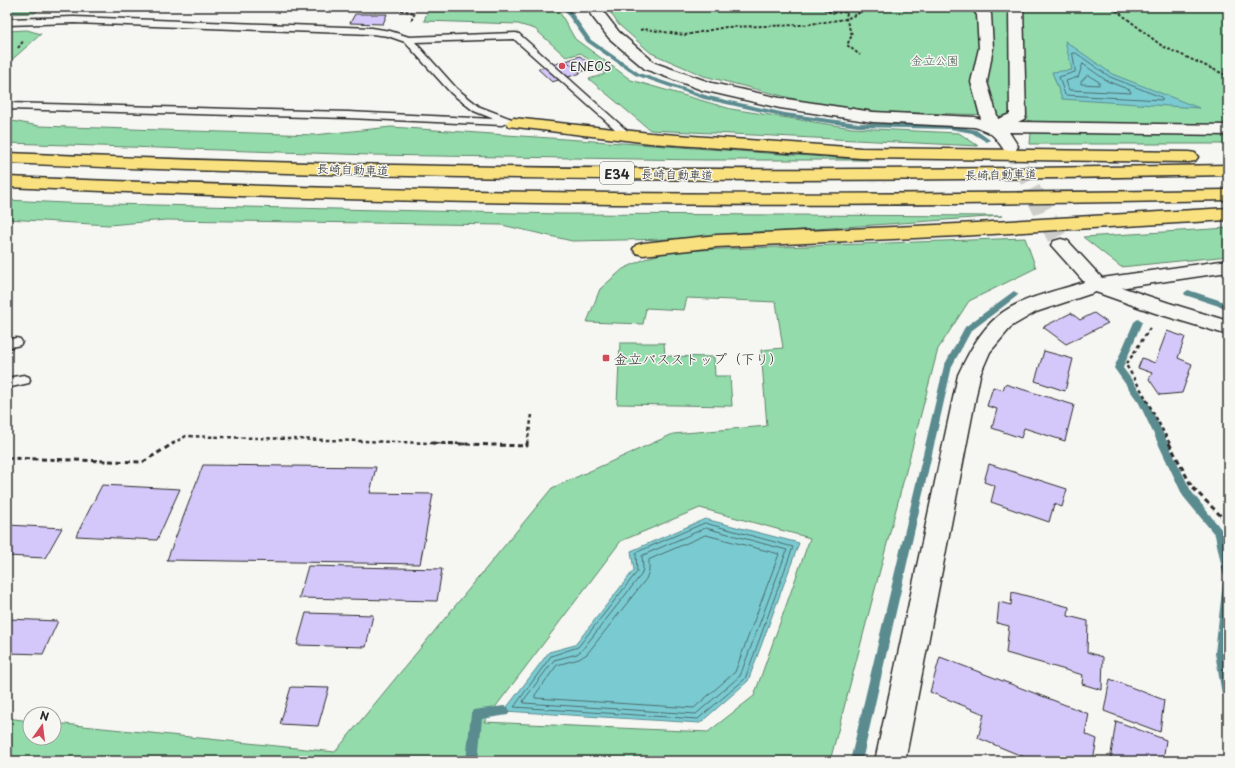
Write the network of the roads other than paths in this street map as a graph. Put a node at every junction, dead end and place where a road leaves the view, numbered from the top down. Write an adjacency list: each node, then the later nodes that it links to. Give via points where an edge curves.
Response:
1 (594, 7): 8 (street, via 614,35 650,66 708,87 780,103 873,117 974,122)
2 (978, 7): 8 (street, via 984,14 986,48 979,82)
3 (1016, 7): 8 (street, via 1018,116)
4 (7, 22): 5 (lane, via 74,20 372,31)
5 (408, 40): 7 (lane, via 454,91 477,109); 10 (lane, via 516,36)
6 (7, 106): 7 (lane, via 348,115)
7 (514, 123): 10 (highway)
8 (993, 127): 9 (street); 11 (street, via 1005,137)
9 (1228, 130)
10 (628, 136): 12 (highway, via 862,153)
11 (1010, 146)
12 (1228, 157)
13 (7, 158): 14 (highway, 長崎自動車道 / E34, via 408,171 705,174)
14 (1228, 170)
15 (7, 182): 16 (highway, 長崎自動車道 / E34, via 400,195 722,199 942,199)
16 (1228, 194)
17 (1228, 214): 19 (highway, via 717,241)
18 (1061, 245): 21 (street)
19 (643, 249)
20 (1228, 266): 21 (street)
21 (1097, 285): 22 (street); 25 (street, via 1029,307 1005,321 981,349 969,375)
22 (1228, 328)
23 (24, 380): 24 (lane)
24 (7, 383)
25 (890, 761)

